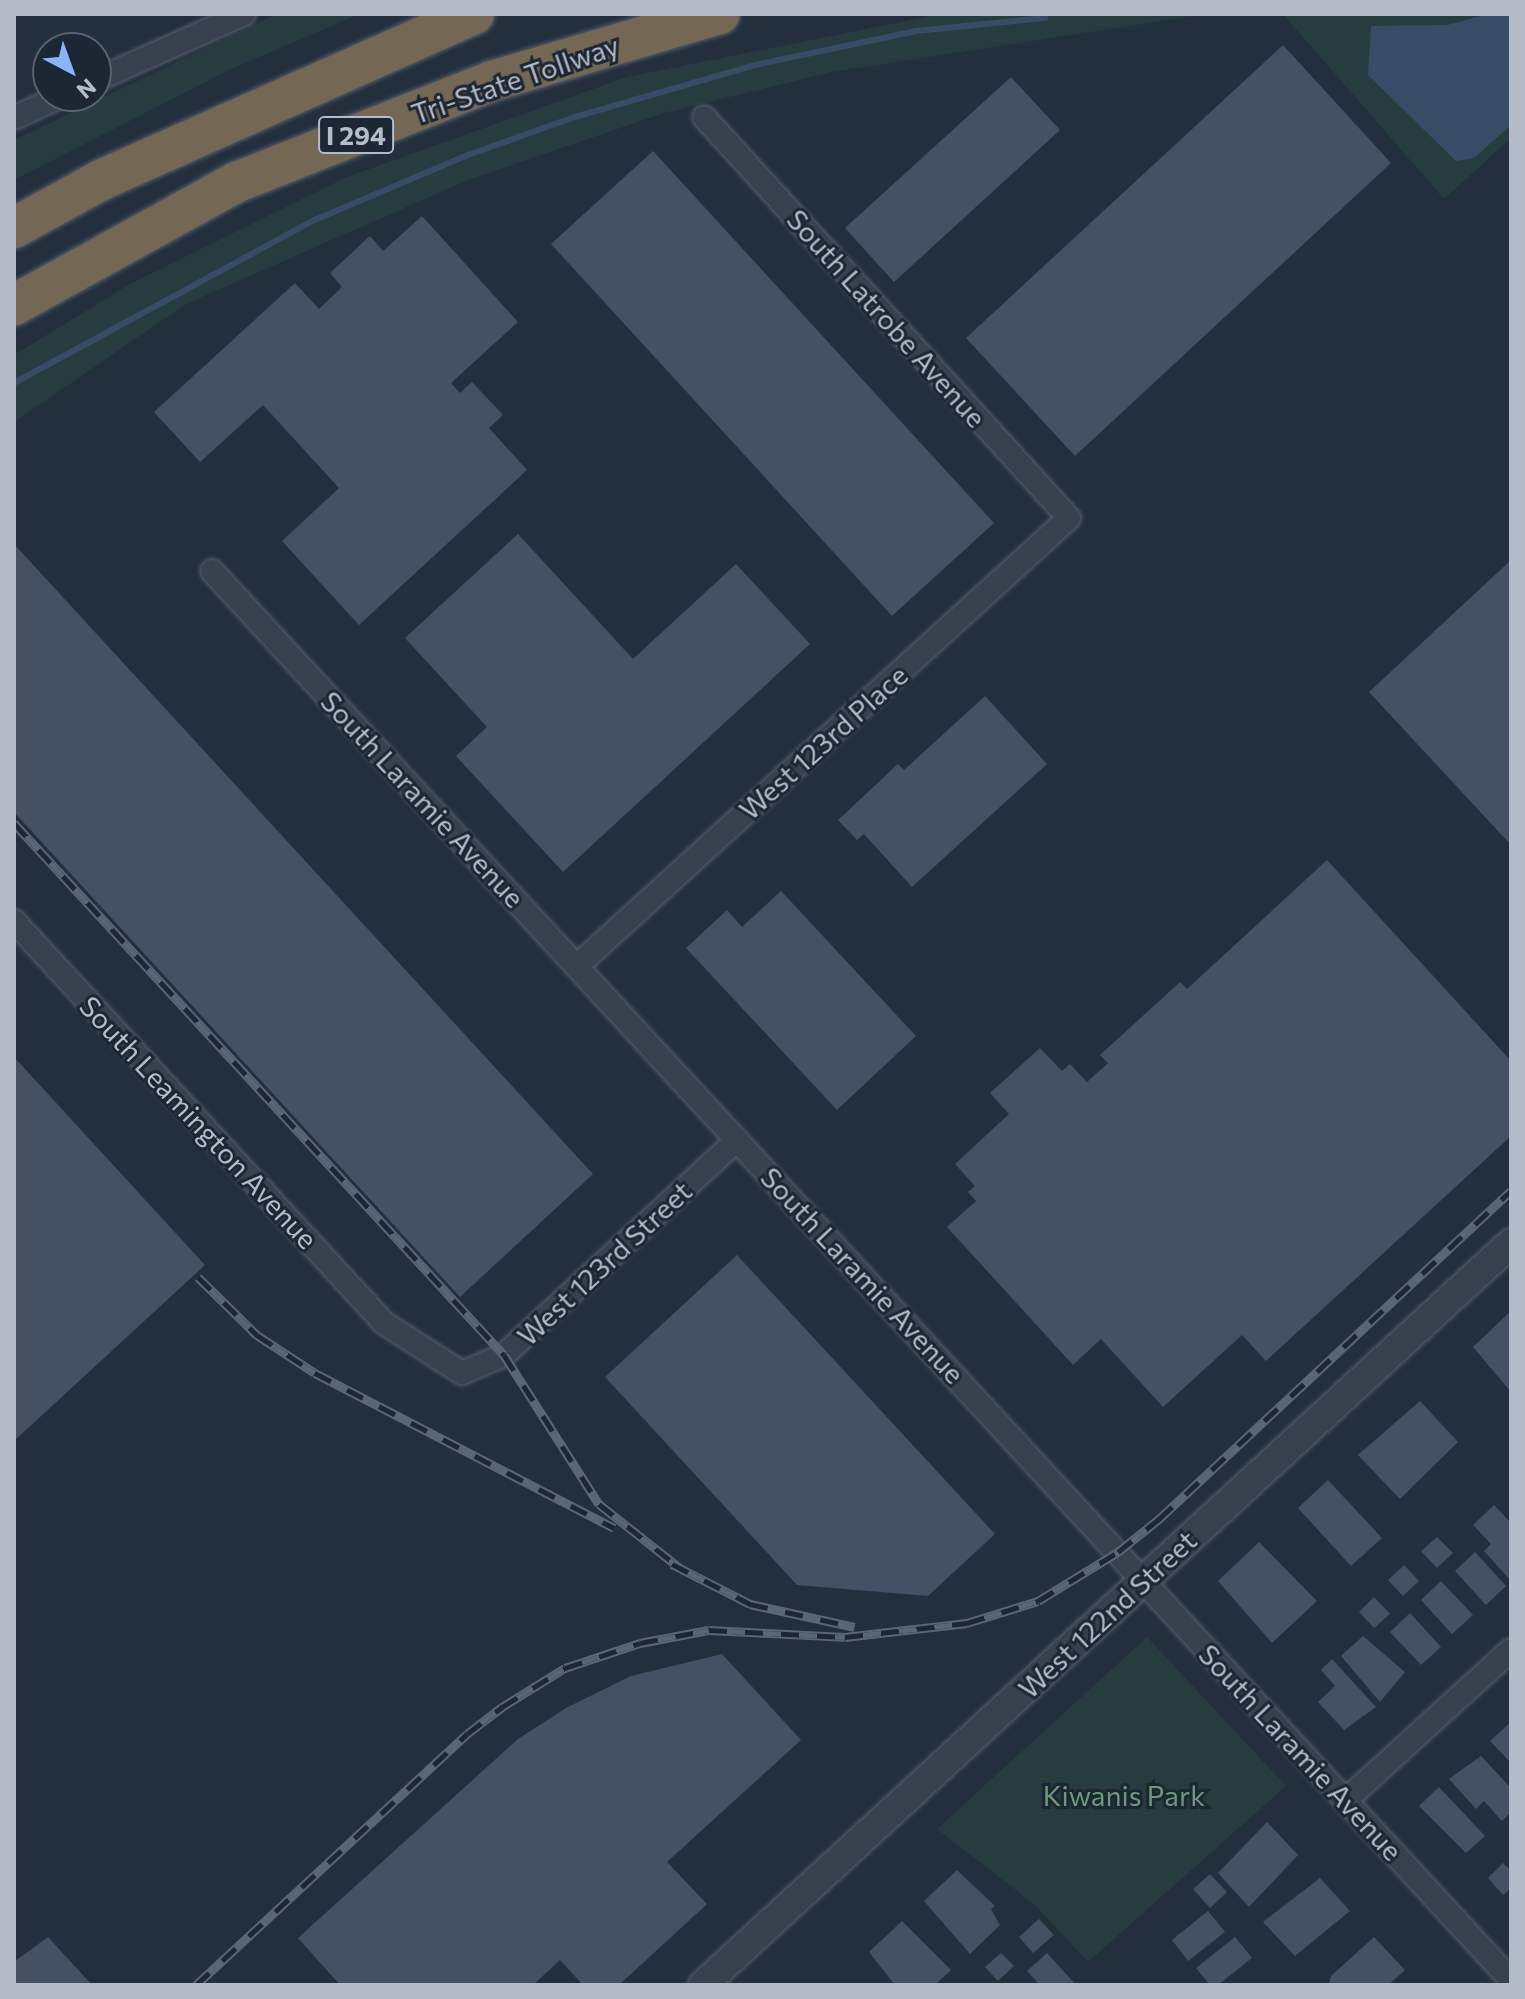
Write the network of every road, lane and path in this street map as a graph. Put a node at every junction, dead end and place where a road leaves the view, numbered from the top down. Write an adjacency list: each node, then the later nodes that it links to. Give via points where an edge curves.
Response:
1 (244, 14): 4 (street)
2 (474, 14): 6 (highway, I 294, via 101,180)
3 (719, 14): 7 (highway, Tri-State Tollway / I 294, via 492,81 237,182)
4 (112, 73)
5 (704, 117): 8 (street, South Latrobe Avenue)
6 (14, 228)
7 (14, 305)
8 (1069, 518): 11 (street, West 123rd Place)
9 (212, 571): 11 (street, South Laramie Avenue)
10 (14, 921): 14 (street, South Leamington Avenue, via 384,1323)
11 (577, 966): 12 (street, South Laramie Avenue)
12 (737, 1140): 14 (street, West 123rd Street, via 504,1355); 15 (street, South Laramie Avenue)
13 (1511, 1243): 15 (street, West 122nd Street)
14 (462, 1373)
15 (1144, 1581): 17 (street, South Laramie Avenue); 19 (street, West 122nd Street)
16 (1511, 1650): 17 (street)
17 (1346, 1800): 18 (street, South Laramie Avenue)
18 (1511, 1980)
19 (703, 1985)

